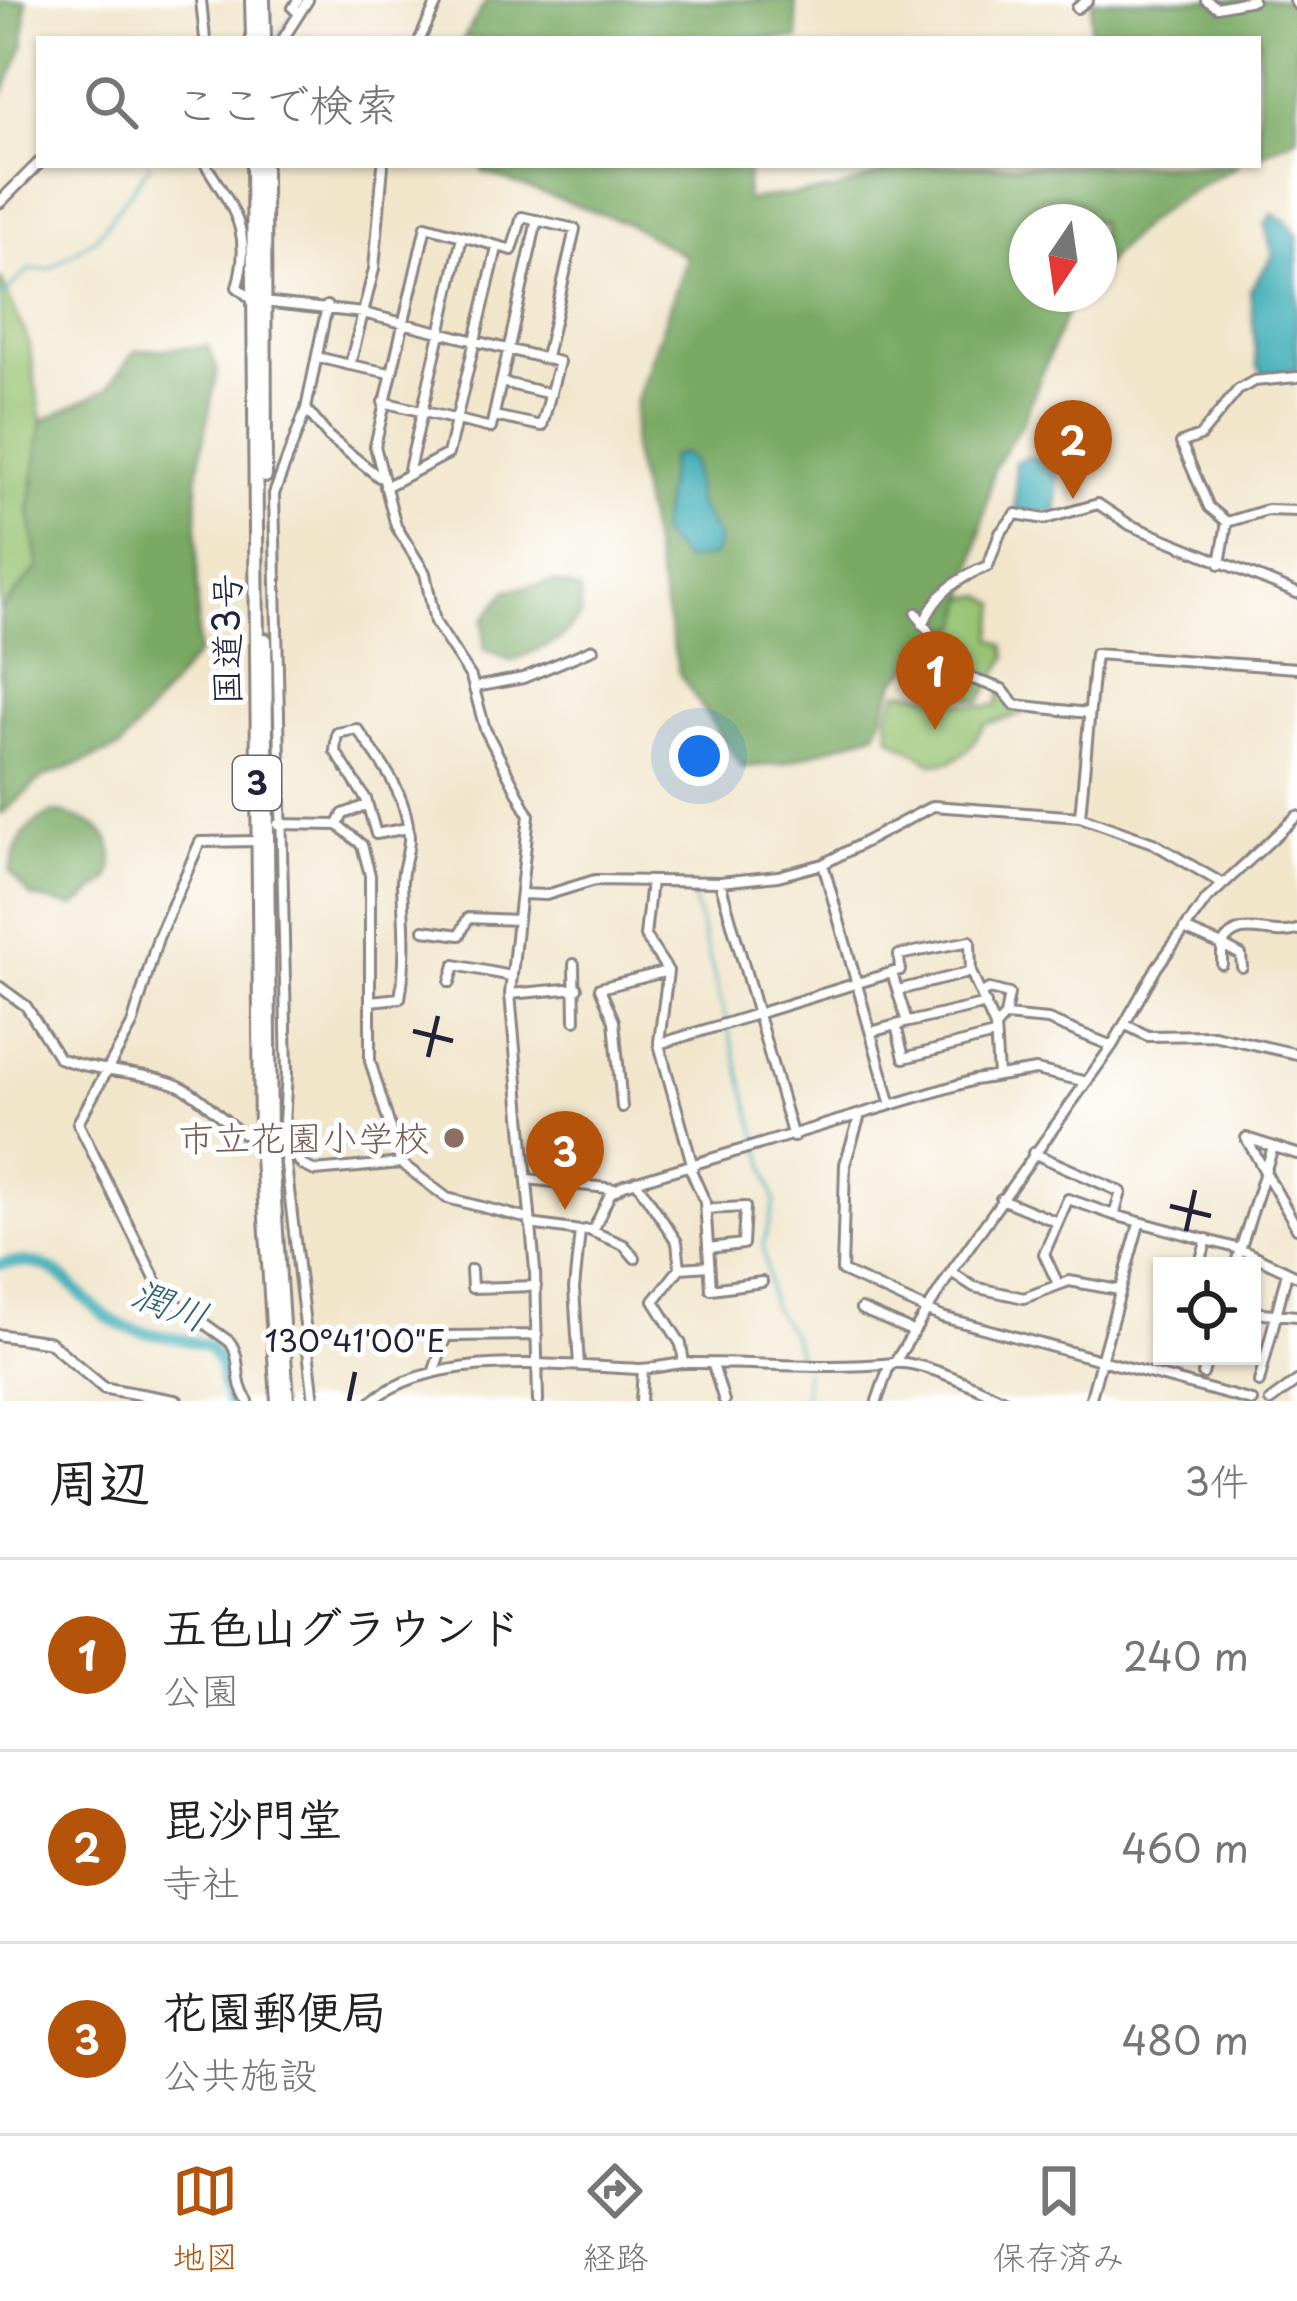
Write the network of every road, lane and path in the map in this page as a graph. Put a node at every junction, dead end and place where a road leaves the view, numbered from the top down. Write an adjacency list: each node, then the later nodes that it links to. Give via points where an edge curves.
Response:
1 (201, 0): 12 (street)
2 (252, 0): 13 (highway)
3 (263, 0): 14 (highway)
4 (298, 0): 11 (street, via 292,8)
5 (308, 0): 11 (street)
6 (437, 0): 16 (street)
7 (1088, 0): 10 (street)
8 (1206, 0): 9 (street, via 1217,7)
9 (1253, 0)
10 (1077, 8)
11 (299, 14): 15 (street)
12 (205, 36)
13 (253, 36)
14 (264, 36)
15 (286, 36)
16 (421, 36)
17 (36, 166): 22 (street)
18 (208, 168): 26 (street, via 241,219 237,287)
19 (253, 168): 26 (highway, 国道3号 / 3)
20 (264, 168): 26 (highway, 国道3号 / 3)
21 (383, 168): 28 (street)
22 (0, 202)
23 (537, 220): 25 (street, via 522,217 512,250); 32 (street); 34 (street, via 575,229)
24 (462, 237): 25 (street); 29 (street, via 425,226); 30 (street)
25 (497, 248): 31 (street)
26 (258, 301): 27 (street); 63 (highway, 国道3号 / 3)
27 (328, 306): 28 (street); 33 (street)
28 (363, 313): 29 (street); 35 (street)
29 (401, 322): 30 (street); 36 (street)
30 (440, 332): 31 (street); 42 (street)
31 (476, 340): 32 (street); 44 (street)
32 (511, 349): 34 (street); 38 (street)
33 (317, 357): 35 (street); 41 (street)
34 (546, 358): 39 (street, via 560,362)
35 (350, 365): 36 (street)
36 (390, 373): 40 (street)
37 (1297, 377): 48 (street, via 1254,381 1200,436 1181,443 1209,507)
38 (501, 382): 39 (street); 43 (street)
39 (551, 394): 43 (street, via 542,426)
40 (383, 402): 42 (street); 46 (street, via 375,446)
41 (306, 409): 46 (street); 60 (street, via 274,494)
42 (420, 412): 44 (street); 45 (street)
43 (494, 416): 44 (street, via 491,428)
44 (455, 419): 45 (street, via 448,454)
45 (407, 476): 46 (street)
46 (383, 483): 55 (street, via 396,526 425,573 435,622)
47 (1297, 511): 48 (street)
48 (1227, 522): 49 (street)
49 (1220, 564): 50 (street); 52 (street, via 1098,504 1045,518 1016,514 988,566 957,580)
50 (1297, 593)
51 (916, 613): 52 (street)
52 (923, 625): 56 (street, via 958,674 1002,689 1015,705)
53 (593, 650): 55 (street)
54 (1297, 668): 56 (street, via 1099,653)
55 (475, 687): 68 (street, via 485,729 530,815)
56 (1088, 713): 59 (street)
57 (367, 806): 61 (street); 62 (street, via 376,835); 62 (street, via 335,751 338,734 357,730 392,780)
58 (1297, 816): 67 (street)
59 (1080, 818): 64 (street, via 933,806); 67 (street, via 1153,843)
60 (278, 824): 61 (street); 63 (street)
61 (338, 824): 88 (street, via 362,845 370,875)
62 (408, 828): 88 (street, via 400,998)
63 (267, 840): 100 (street, via 200,842 132,1025); 107 (highway, 国道3号 / 3)
64 (823, 864): 66 (street); 82 (street)
65 (651, 881): 66 (street); 68 (street, via 595,880); 77 (street, via 645,936)
66 (720, 882): 89 (street)
67 (1223, 884): 70 (street)
68 (520, 894): 69 (street)
69 (518, 920): 71 (street, via 468,918 460,934); 80 (street)
70 (1184, 929): 73 (street); 94 (street)
71 (424, 930)
72 (1297, 930): 73 (street, via 1274,935 1241,927)
73 (1222, 945): 75 (street); 76 (street, via 1241,955)
74 (574, 964): 84 (street)
75 (1222, 964)
76 (1242, 967)
77 (668, 971): 97 (street); 104 (street, via 600,988 614,1022)
78 (971, 972): 79 (street, via 966,941 899,955 900,970); 85 (street); 87 (street)
79 (892, 973): 82 (street); 85 (street)
80 (511, 976): 81 (street, via 455,965); 86 (street)
81 (450, 982)
82 (857, 984): 89 (street); 96 (street)
83 (0, 988): 100 (street, via 26,1006 59,1058)
84 (577, 988): 86 (street); 91 (street)
85 (898, 990): 92 (street)
86 (510, 994): 114 (street)
87 (984, 999): 90 (street, via 988,989 1009,994); 92 (street); 95 (street)
88 (370, 1001): 111 (street, via 374,1081)
89 (757, 1013): 97 (street); 106 (street)
90 (1005, 1016): 95 (street); 98 (street, via 1048,1020)
91 (575, 1021)
92 (908, 1022): 93 (street)
93 (896, 1025): 95 (street, via 904,1058); 96 (street)
94 (1126, 1025): 98 (street); 99 (street, via 1148,1036 1214,1035)
95 (994, 1031): 101 (street)
96 (871, 1032): 103 (street)
97 (659, 1044): 112 (street)
98 (1112, 1046): 102 (street)
99 (1297, 1054)
100 (104, 1070): 107 (street, via 171,1082 237,1133); 162 (street, via 79,1123 162,1293 236,1349 236,1377)
101 (998, 1076): 102 (street, via 1036,1070); 103 (street)
102 (1083, 1081): 109 (street)
103 (891, 1105): 105 (street)
104 (622, 1107)
105 (860, 1115): 106 (street); 142 (street, via 845,1164 842,1271)
106 (793, 1137): 112 (street)
107 (271, 1140): 111 (street, via 315,1171); 163 (highway, 国道3号 / 3); 164 (street)
108 (1273, 1147): 110 (street); 113 (street); 113 (street, via 1246,1138)
109 (1033, 1153): 117 (street); 119 (street, via 1121,1192)
110 (1297, 1154)
111 (401, 1163): 121 (street, via 447,1198)
112 (692, 1167): 115 (street); 118 (street)
113 (1265, 1170): 120 (street); 128 (street)
114 (528, 1179): 116 (street); 121 (street)
115 (636, 1181): 116 (street); 133 (street, via 677,1242)
116 (616, 1190): 125 (street)
117 (1001, 1198): 122 (street); 135 (street)
118 (705, 1210): 127 (street); 127 (street, via 745,1207 743,1244)
119 (1114, 1215): 122 (street, via 1068,1199); 123 (street)
120 (1294, 1215): 124 (street)
121 (530, 1221): 125 (street); 139 (street)
122 (1057, 1222): 138 (street, via 1044,1254)
123 (1139, 1224): 126 (street); 140 (street)
124 (1297, 1228)
125 (585, 1231): 131 (street, via 624,1245); 153 (street, via 574,1289)
126 (1208, 1238): 128 (street); 129 (street)
127 (708, 1248): 132 (street)
128 (1240, 1250): 130 (street); 136 (street)
129 (1201, 1257)
130 (1238, 1257)
131 (635, 1258)
132 (709, 1265): 133 (street); 137 (street, via 711,1289)
133 (680, 1268): 151 (street, via 654,1301)
134 (472, 1270): 139 (street, via 472,1288)
135 (951, 1272): 138 (street, via 974,1287 1024,1298); 142 (street)
136 (1292, 1274): 144 (street)
137 (762, 1282)
138 (1058, 1284): 140 (street)
139 (536, 1286): 148 (street)
140 (1120, 1290): 149 (street)
141 (861, 1309): 146 (street)
142 (926, 1310): 146 (street); 149 (street)
143 (1261, 1313): 144 (street)
144 (1274, 1314): 145 (street); 160 (street)
145 (1297, 1316)
146 (912, 1331): 152 (street)
147 (0, 1335): 161 (street, via 49,1342 104,1388)
148 (536, 1335): 150 (street); 157 (street, via 446,1336)
149 (1100, 1359): 171 (street); 172 (street)
150 (538, 1362): 153 (street); 157 (street); 166 (street)
151 (684, 1363): 154 (street); 156 (street)
152 (892, 1363): 154 (street); 169 (street); 170 (street)
153 (579, 1365): 156 (street)
154 (713, 1365): 168 (street)
155 (1206, 1365): 158 (street)
156 (643, 1369): 167 (street)
157 (433, 1373): 165 (street)
158 (1203, 1374)
159 (1297, 1381): 173 (street)
160 (1259, 1382)
161 (177, 1401)
162 (248, 1401)
163 (282, 1401)
164 (314, 1401)
165 (372, 1401)
166 (538, 1401)
167 (641, 1401)
168 (724, 1401)
169 (877, 1401)
170 (1006, 1401)
171 (1090, 1401)
172 (1252, 1401)
173 (1270, 1401)

